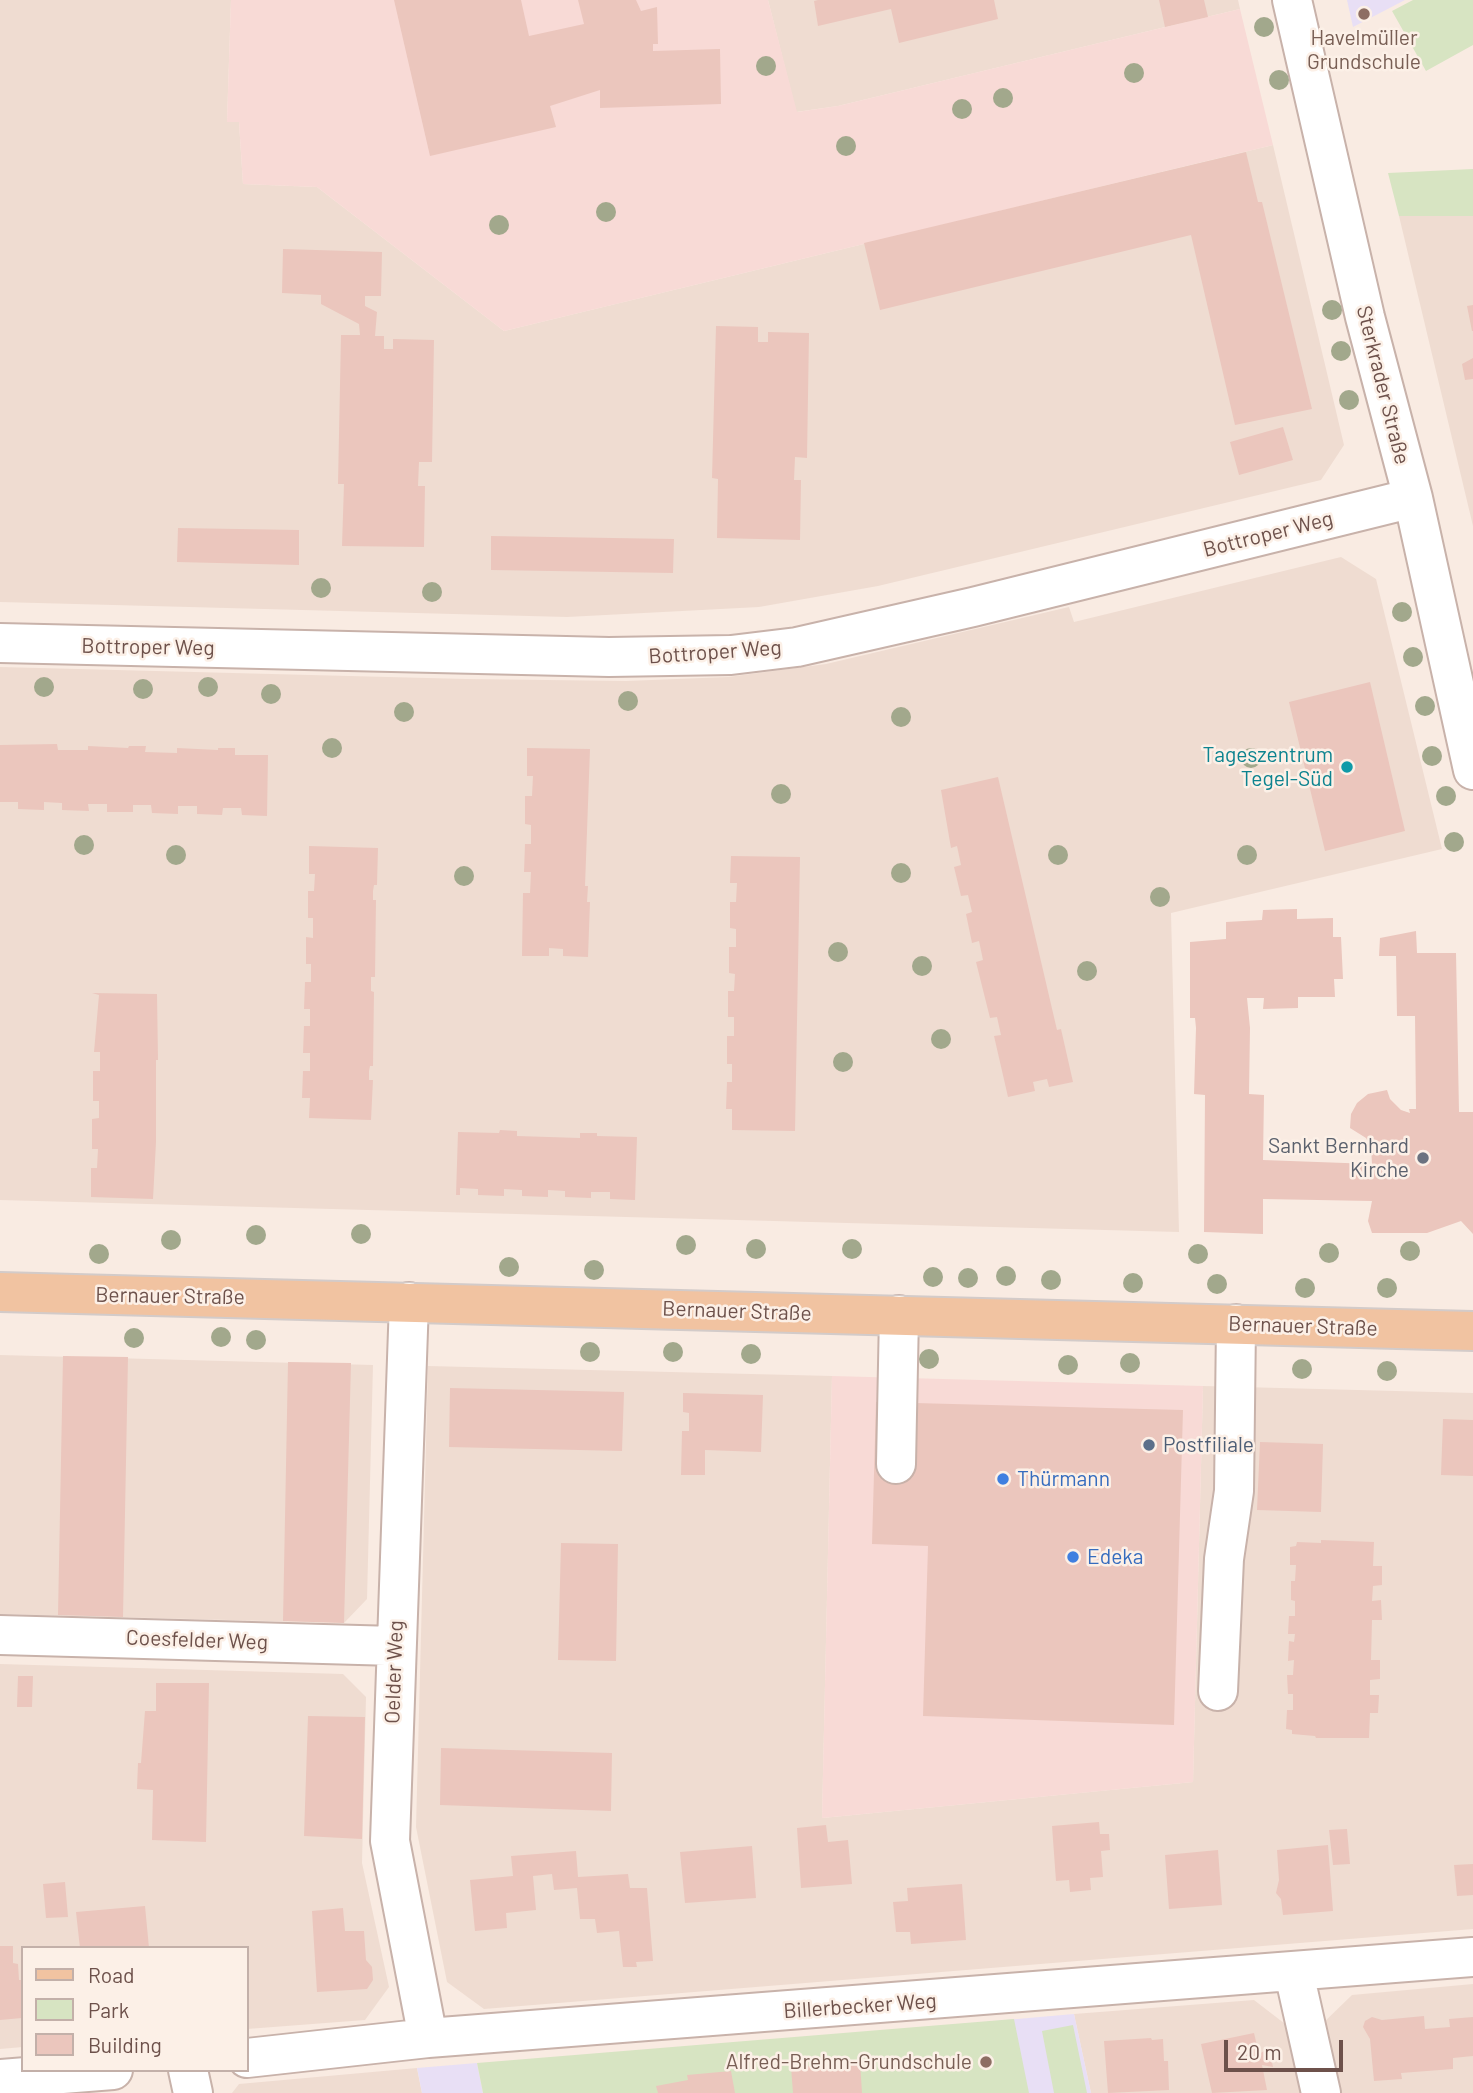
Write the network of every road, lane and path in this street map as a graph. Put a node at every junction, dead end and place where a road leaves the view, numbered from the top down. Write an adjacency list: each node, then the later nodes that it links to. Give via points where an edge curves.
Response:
1 (1292, 0): 2 (street, Sterkrader Straße, via 1365,317)
2 (1413, 498): 3 (street, Bottroper Weg, via 973,607 797,647 731,655 609,657); 4 (street, Sterkrader Straße)
3 (0, 643)
4 (1473, 770)
5 (0, 1292): 6 (main road, Bernauer Straße)
6 (410, 1302): 7 (main road, Bernauer Straße); 12 (street, Oelder Weg)
7 (899, 1315): 8 (main road, Bernauer Straße); 10 (street)
8 (1236, 1324): 9 (main road, Bernauer Straße); 13 (street, via 1234,1490 1224,1559)
9 (1473, 1331)
10 (896, 1464)
11 (0, 1635): 12 (street, Coesfelder Weg)
12 (395, 1646): 16 (street, Oelder Weg, via 390,1841)
13 (1218, 1691)
14 (1473, 1957): 15 (street, Billerbecker Weg)
15 (1294, 1973): 16 (street, Billerbecker Weg); 22 (street)
16 (428, 2038): 17 (street, Billerbecker Weg)
17 (248, 2058)
18 (88, 2072): 20 (street)
19 (188, 2072): 21 (street)
20 (0, 2079)
21 (193, 2093)
22 (1321, 2093)

